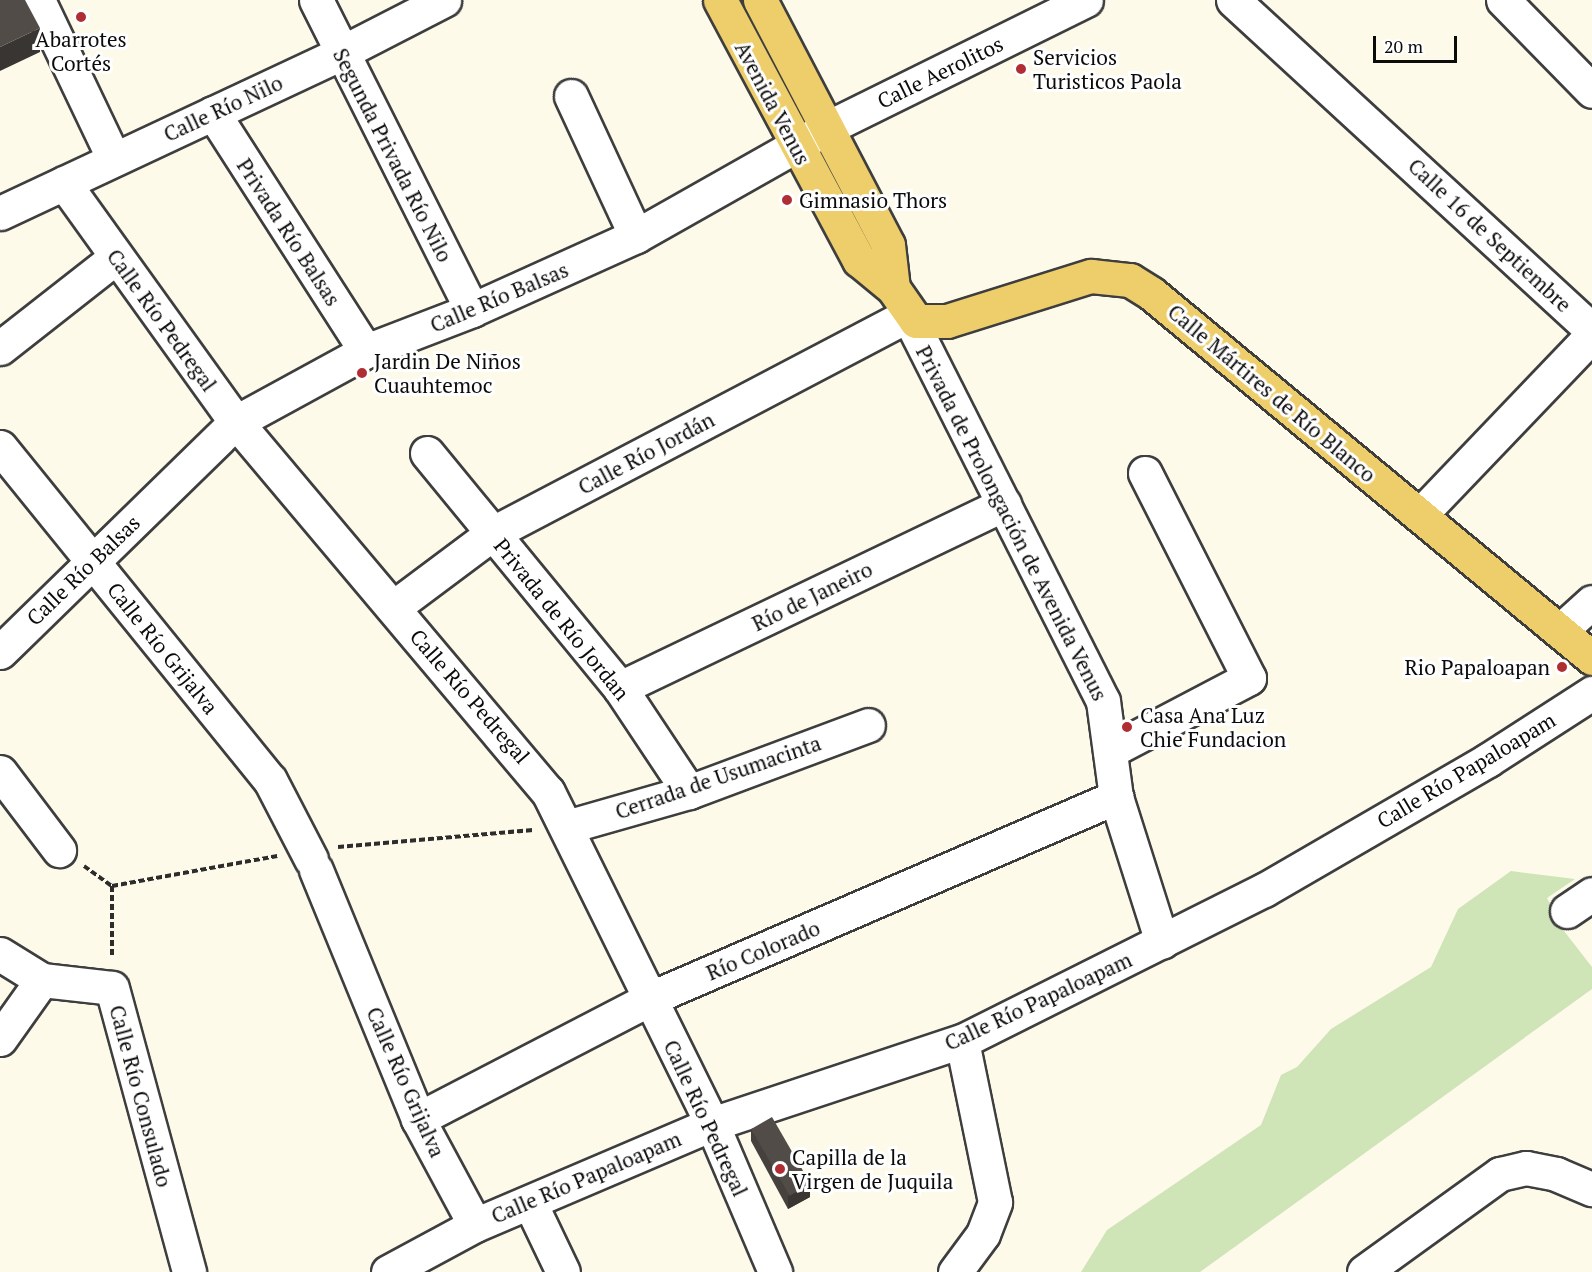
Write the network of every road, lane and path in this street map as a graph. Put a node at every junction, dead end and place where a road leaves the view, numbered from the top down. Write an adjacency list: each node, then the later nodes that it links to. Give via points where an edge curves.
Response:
1 (38, 0): 15 (street)
2 (316, 0): 9 (street, Segunda Privada Río Nilo)
3 (444, 0): 9 (street, Calle Río Nilo)
4 (720, 0): 14 (main road, Avenida Venus)
5 (759, 0): 13 (main road, Avenida Venus)
6 (1086, 0): 13 (street, Calle Aerolitos)
7 (1233, 0): 22 (street, Calle 16 de Septiembre)
8 (1503, 0): 10 (street)
9 (341, 53): 12 (street, Calle Río Nilo); 21 (street, Segunda Privada Río Nilo)
10 (1592, 91)
11 (571, 96): 18 (street)
12 (213, 113): 15 (street, Calle Río Nilo); 25 (street, Privada Río Balsas)
13 (825, 129): 14 (street, Calle Aerolitos); 20 (main road, Avenida Venus, via 888,245)
14 (794, 146): 18 (street, Calle Río Balsas); 20 (main road, Avenida Venus, via 859,260)
15 (114, 159): 16 (street, Calle Río Nilo)
16 (64, 183): 17 (street, Calle Río Nilo); 19 (street, Calle Río Pedregal)
17 (0, 213)
18 (636, 236): 21 (street, Calle Río Balsas)
19 (116, 257): 24 (street); 26 (street, Calle Río Pedregal)
20 (901, 301): 30 (street, Privada de Prolongación de Avenida Venus); 31 (main road, Calle Mártires de Río Blanco, via 916,321 936,324 1091,276 1130,280); 32 (street, Calle Río Jordán)
21 (472, 310): 25 (street, Calle Río Balsas)
22 (1592, 330)
23 (1592, 335): 31 (street)
24 (0, 348)
25 (366, 351): 26 (street, Calle Río Balsas)
26 (236, 422): 33 (street, Calle Río Balsas); 35 (street, Calle Río Pedregal)
27 (0, 447): 33 (street, Calle Río Grijalva)
28 (427, 453): 32 (street, Privada de Río Jordan)
29 (1145, 473): 42 (street, via 1249,678)
30 (1004, 504): 39 (street, Río de Janeiro); 42 (street, Privada de Prolongación de Avenida Venus, via 1101,695)
31 (1420, 515): 36 (main road, Calle Mártires de Río Blanco)
32 (493, 533): 35 (street, Calle Río Jordán); 39 (street, Privada de Río Jordan)
33 (90, 560): 37 (street, Calle Río Balsas); 55 (street, Calle Río Grijalva, via 270,780 314,865)
34 (1592, 602): 36 (street)
35 (394, 607): 46 (street, Calle Río Pedregal, via 536,773)
36 (1560, 632): 38 (main road, Calle Mártires de Río Blanco)
37 (0, 652)
38 (1592, 658)
39 (620, 688): 44 (street, Privada de Río Jordan)
40 (1592, 693): 48 (street, Calle Río Papaloapam, via 1488,759 1264,890)
41 (868, 725): 44 (street, Cerrada de Usumacinta)
42 (1110, 751): 45 (street, Privada de Prolongación de Avenida Venus)
43 (0, 772): 47 (street)
44 (689, 792): 46 (street, Cerrada de Usumacinta)
45 (1116, 797): 48 (street, Privada de Prolongación de Avenida Venus); 52 (street, Río Colorado)
46 (566, 827): 52 (street, Calle Río Pedregal)
47 (70, 856): 51 (path, via 112,886)
48 (1162, 942): 54 (street, Calle Río Papaloapam)
49 (0, 954): 50 (street)
50 (42, 980): 51 (street, Calle Río Consulado); 53 (street)
51 (112, 988): 61 (street, Calle Río Consulado)
52 (651, 998): 55 (street, Río Colorado); 56 (street, Calle Río Pedregal)
53 (0, 1039)
54 (962, 1041): 56 (street, Calle Río Papaloapam); 65 (street, via 995,1202 983,1234)
55 (418, 1119): 59 (street, Calle Río Grijalva)
56 (712, 1124): 58 (street, Calle Río Papaloapam); 64 (street, Calle Río Pedregal)
57 (1592, 1189): 60 (street, via 1556,1173 1526,1168 1500,1174)
58 (530, 1203): 59 (street, Calle Río Papaloapam); 63 (street)
59 (475, 1225): 62 (street, Calle Río Papaloapam)
60 (1371, 1270)
61 (189, 1272)
62 (388, 1272)
63 (563, 1272)
64 (775, 1272)
65 (955, 1272)

